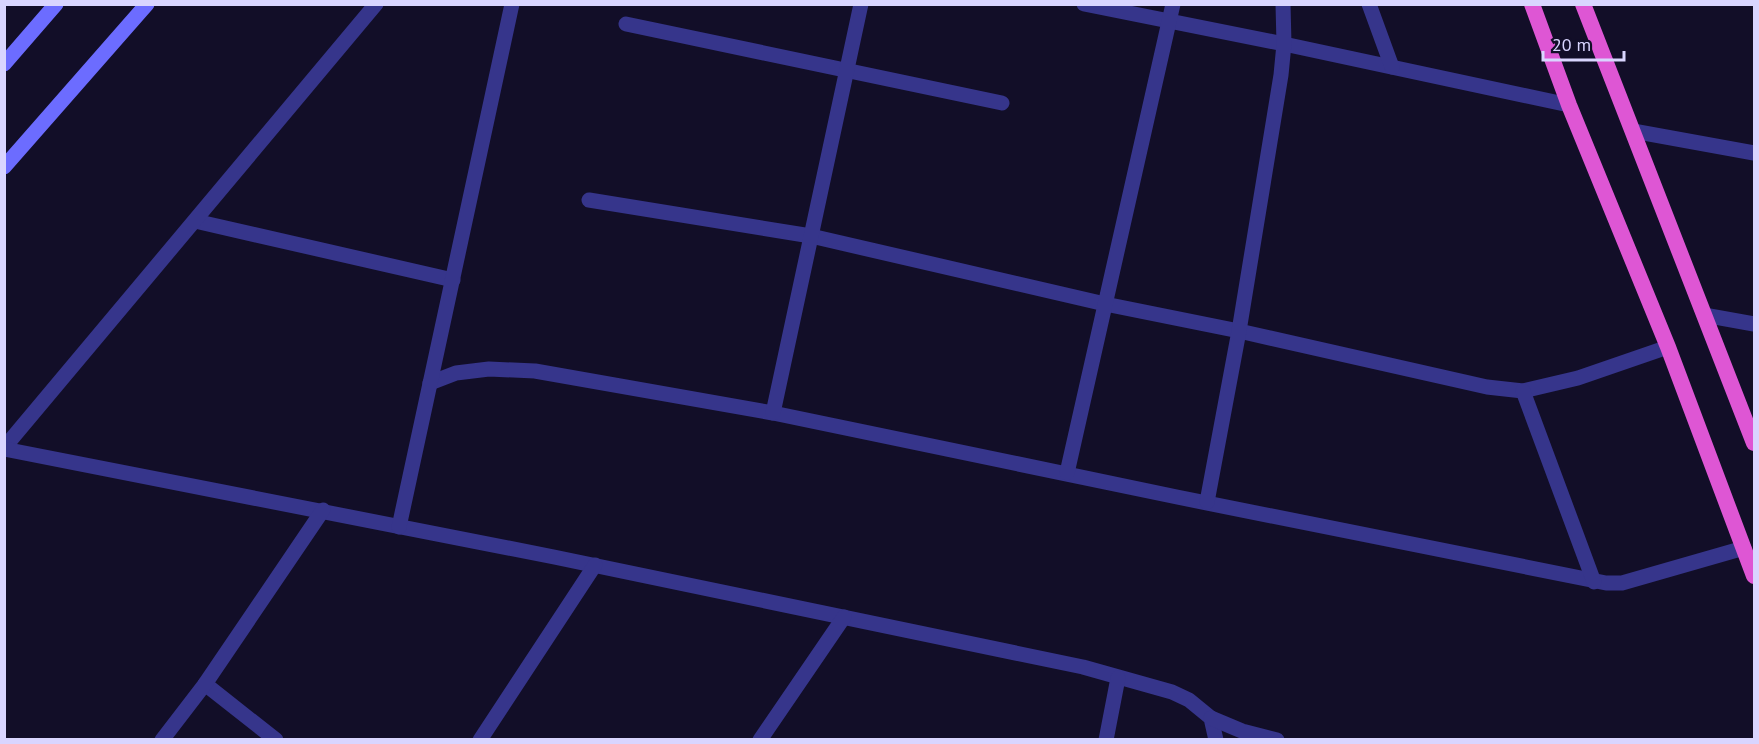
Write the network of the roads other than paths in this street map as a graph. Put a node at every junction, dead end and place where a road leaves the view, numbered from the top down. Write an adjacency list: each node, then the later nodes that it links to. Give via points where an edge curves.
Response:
1 (56, 4): 15 (main road)
2 (147, 4): 22 (main road)
3 (376, 4): 24 (street)
4 (512, 4): 26 (street)
5 (861, 4): 17 (street)
6 (1084, 4): 12 (street)
7 (1173, 4): 12 (street)
8 (1283, 4): 14 (street)
9 (1369, 4): 16 (street)
10 (1532, 4): 19 (highway)
11 (1583, 4): 20 (highway)
12 (1169, 22): 14 (street); 27 (street)
13 (626, 24): 17 (street)
14 (1284, 44): 16 (street); 30 (street)
15 (4, 64)
16 (1392, 68): 19 (street)
17 (846, 71): 18 (street); 25 (street)
18 (1002, 103)
19 (1569, 105): 31 (highway)
20 (1633, 131): 21 (street); 28 (highway)
21 (1755, 153)
22 (4, 167)
23 (589, 200): 25 (street)
24 (195, 221): 26 (street); 36 (street)
25 (811, 236): 27 (street); 34 (street)
26 (453, 280): 32 (street)
27 (1105, 304): 30 (street); 37 (street)
28 (1704, 315): 29 (street); 35 (highway)
29 (1755, 324)
30 (1239, 331): 33 (street, via 1468,384); 38 (street)
31 (1668, 347): 33 (street, via 1578,378); 41 (highway)
32 (430, 383): 34 (street, via 489,369 535,371); 40 (street)
33 (1523, 391): 44 (street)
34 (774, 413): 37 (street)
35 (1755, 443)
36 (4, 449): 39 (street)
37 (1067, 473): 38 (street)
38 (1207, 502): 44 (street)
39 (323, 510): 40 (street); 47 (street)
40 (399, 527): 42 (street)
41 (1744, 548): 43 (highway); 44 (street, via 1622,583)
42 (595, 566): 45 (street); 51 (street)
43 (1755, 576)
44 (1594, 582)
45 (844, 617): 46 (street); 52 (street)
46 (1118, 678): 48 (street, via 1172,692); 53 (street)
47 (205, 684): 49 (street); 50 (street)
48 (1211, 718): 54 (street); 55 (street)
49 (162, 740)
50 (276, 740)
51 (480, 740)
52 (760, 740)
53 (1106, 740)
54 (1216, 740)
55 (1277, 740)

